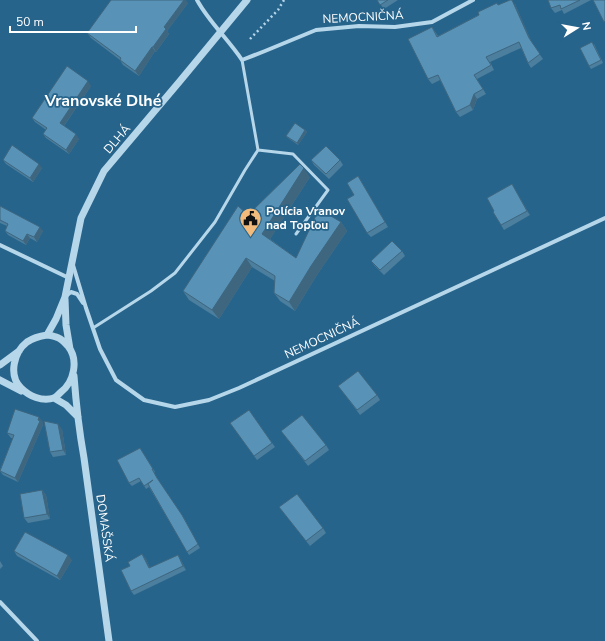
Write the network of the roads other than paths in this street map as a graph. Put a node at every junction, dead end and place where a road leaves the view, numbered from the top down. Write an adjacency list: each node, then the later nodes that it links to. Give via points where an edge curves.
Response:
1 (197, 0): 4 (street)
2 (247, 0): 4 (street, DLHÁ)
3 (473, 0): 5 (street, NEMOCNIČNÁ, via 432,22 395,27 359,26 316,30)
4 (220, 31): 5 (street); 10 (street, DLHÁ, via 104,171 81,218)
5 (242, 60): 6 (lane)
6 (258, 150): 8 (lane, via 293,154 328,190); 14 (lane, via 214,222 175,273)
7 (605, 218): 14 (street, NEMOCNIČNÁ, via 209,400 175,407 144,400 116,380 100,349)
8 (296, 234)
9 (0, 245): 11 (street)
10 (72, 261): 11 (street, DLHÁ); 13 (street, NEMOCNIČNÁ)
11 (69, 278): 12 (street, DLHÁ)
12 (65, 297): 13 (street, via 71,292 77,294); 15 (street); 16 (street)
13 (86, 308): 14 (street, NEMOCNIČNÁ)
14 (93, 328)
15 (47, 335): 16 (street, via 60,339); 17 (street, via 27,342)
16 (70, 349): 19 (street, via 74,358)
17 (19, 351): 18 (street); 21 (street, via 13,374 17,385)
18 (0, 365)
19 (74, 371): 22 (street, via 66,388); 23 (street, DOMAŠSKÁ)
20 (0, 380): 21 (street)
21 (26, 393): 22 (street, via 32,397)
22 (54, 398): 23 (street, via 66,405)
23 (78, 418): 26 (street, DOMAŠSKÁ)
24 (0, 602): 25 (street)
25 (37, 641)
26 (109, 641)

